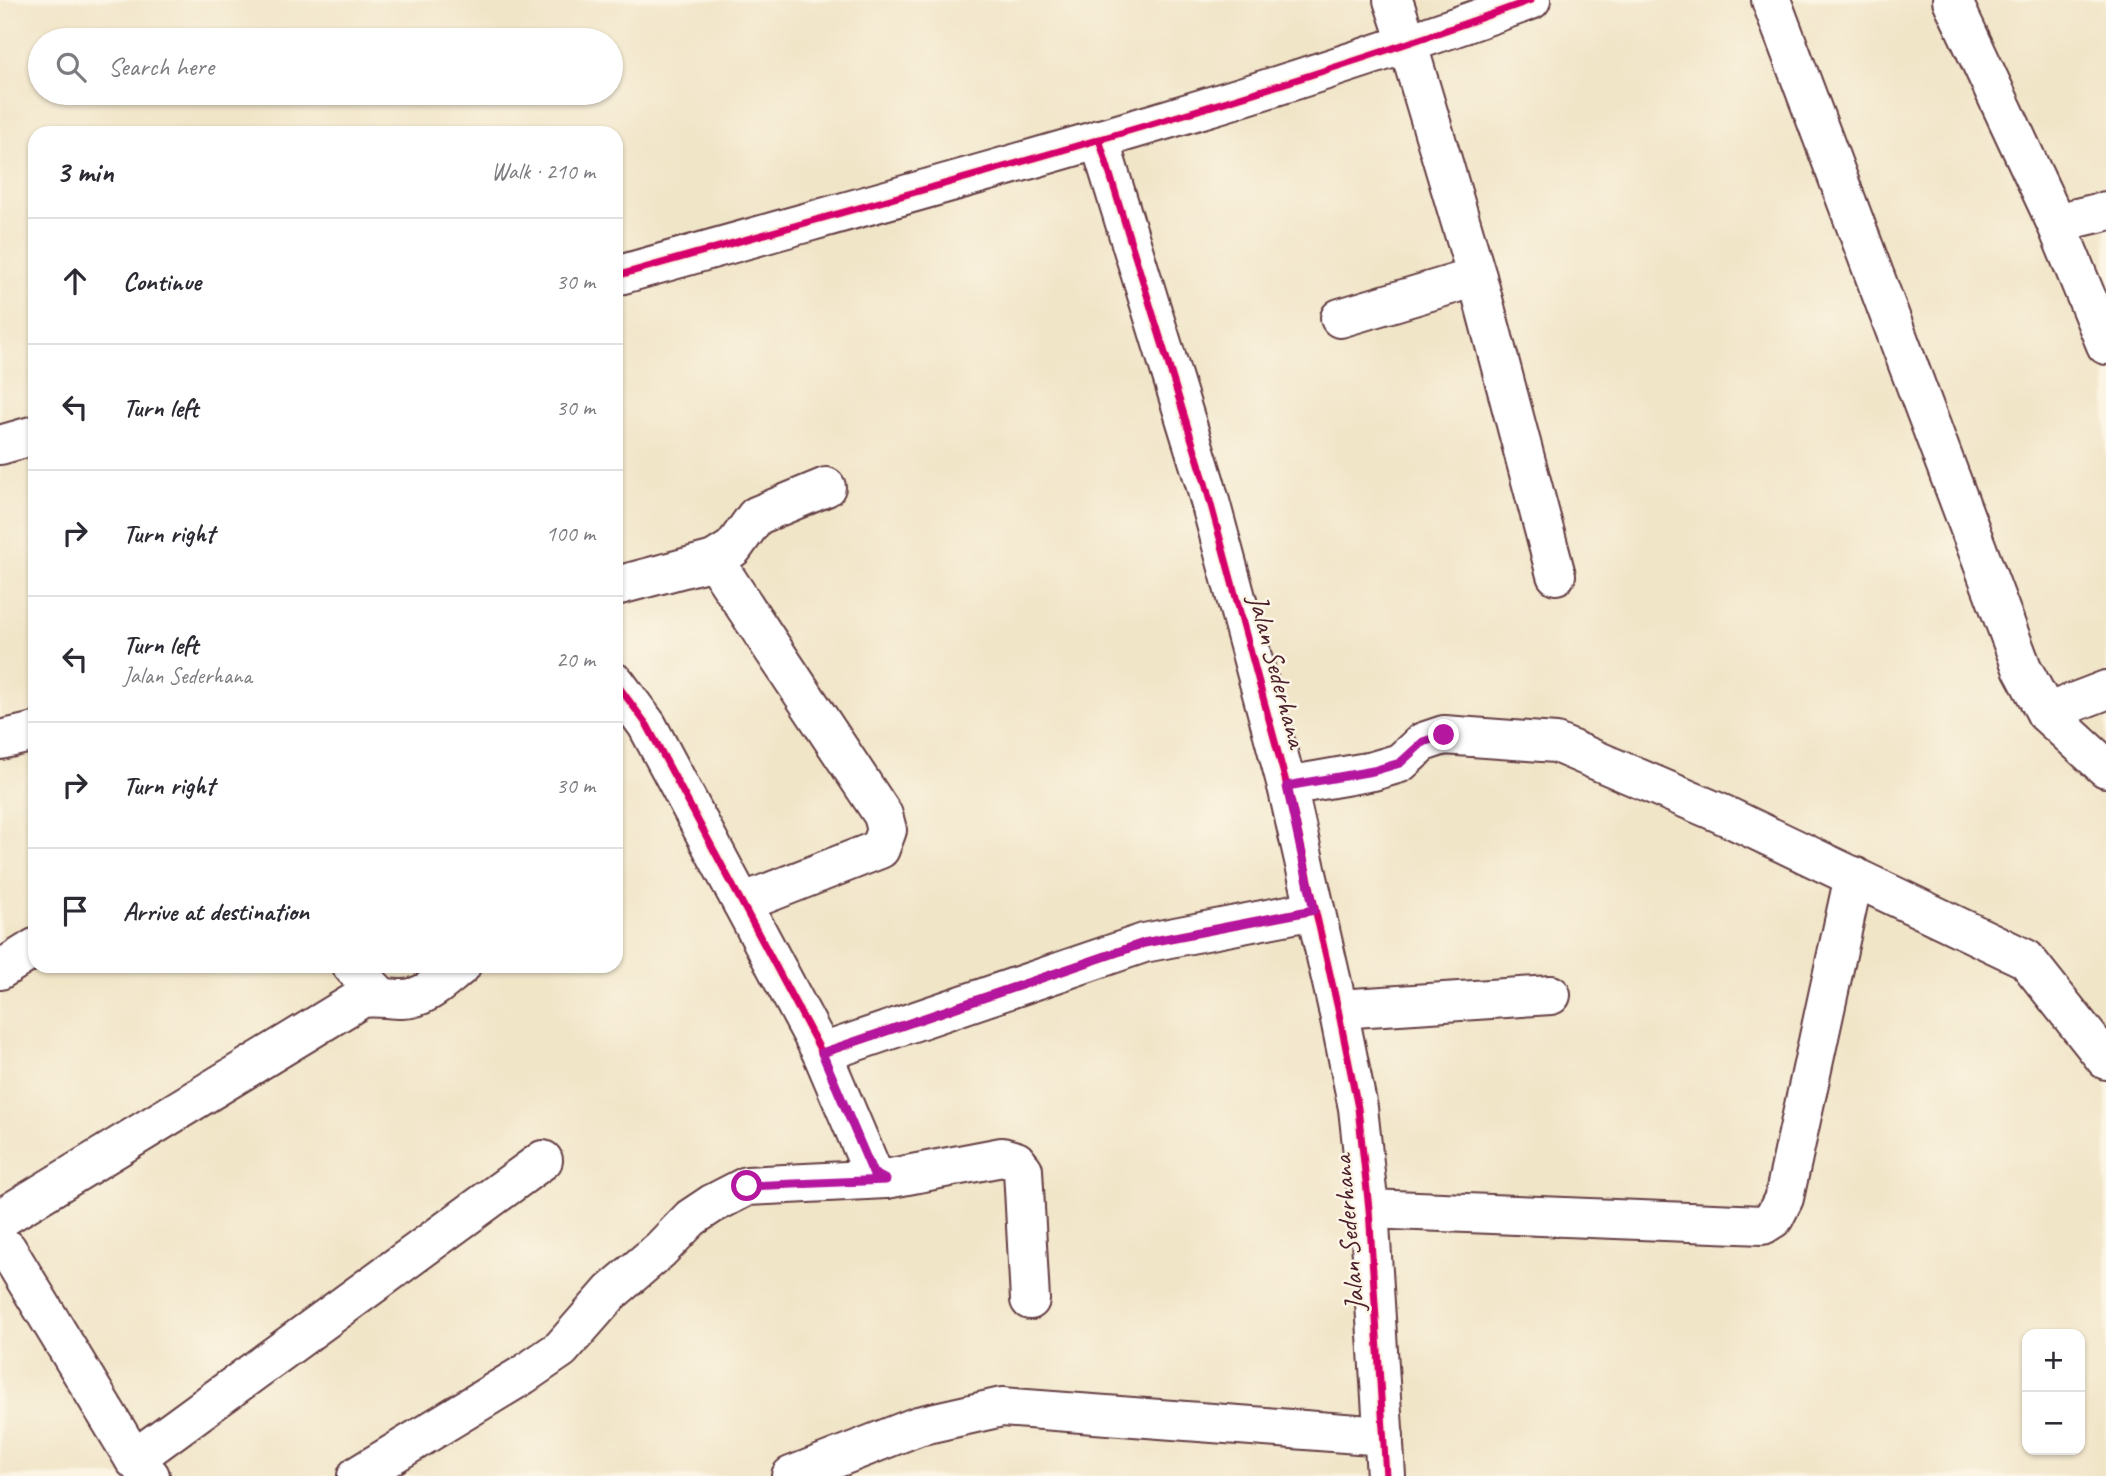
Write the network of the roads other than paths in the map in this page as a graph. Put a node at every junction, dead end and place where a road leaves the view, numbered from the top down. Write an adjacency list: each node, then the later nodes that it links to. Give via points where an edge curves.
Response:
1 (1393, 0): 5 (street)
2 (1531, 0): 5 (street)
3 (1771, 0): 21 (street, via 2022,668)
4 (1952, 0): 8 (street)
5 (1408, 45): 6 (street); 10 (street)
6 (1099, 139): 9 (street); 25 (street, Jalan Sederhana, via 1205,483)
7 (2106, 211): 8 (street)
8 (2056, 223): 12 (street)
9 (623, 274)
10 (1477, 277): 11 (street); 17 (street)
11 (1340, 318)
12 (2106, 345)
13 (28, 437): 14 (street)
14 (0, 445)
15 (825, 487): 16 (street, via 756,516 733,548)
16 (715, 560): 18 (street); 27 (street, via 883,815 887,830 880,849)
17 (1556, 575)
18 (623, 584)
19 (2106, 690): 21 (street)
20 (623, 692): 27 (street, via 647,725)
21 (2046, 713): 24 (street)
22 (28, 734): 23 (street)
23 (0, 740)
24 (2106, 768)
25 (1287, 786): 26 (street, via 1400,763 1423,742 1444,735 1556,743); 28 (street, Jalan Sederhana)
26 (1854, 876): 37 (street, via 2026,959); 40 (street, via 1784,1198 1774,1218 1763,1225)
27 (741, 903): 36 (street)
28 (1314, 910): 35 (street, Jalan Sederhana); 36 (street, via 1144,943)
29 (28, 952): 30 (street)
30 (0, 970)
31 (359, 973): 34 (street)
32 (452, 973): 34 (street, via 415,998)
33 (1550, 995): 35 (street)
34 (380, 996): 41 (street, via 362,998)
35 (1338, 1009): 40 (street, Jalan Sederhana, via 1358,1108)
36 (822, 1053): 39 (street, via 873,1173)
37 (2106, 1060)
38 (543, 1160): 45 (street)
39 (886, 1180): 43 (street, via 1002,1157 1016,1161 1023,1170); 46 (street, via 747,1186 712,1204 611,1292 561,1349)
40 (1369, 1209): 44 (street, Jalan Sederhana)
41 (0, 1219)
42 (0, 1246): 45 (street, via 7,1249)
43 (1030, 1300)
44 (1384, 1436): 47 (street, via 1002,1407 918,1426); 48 (street, Jalan Sederhana)
45 (142, 1467)
46 (357, 1476)
47 (791, 1476)
48 (1386, 1476)

